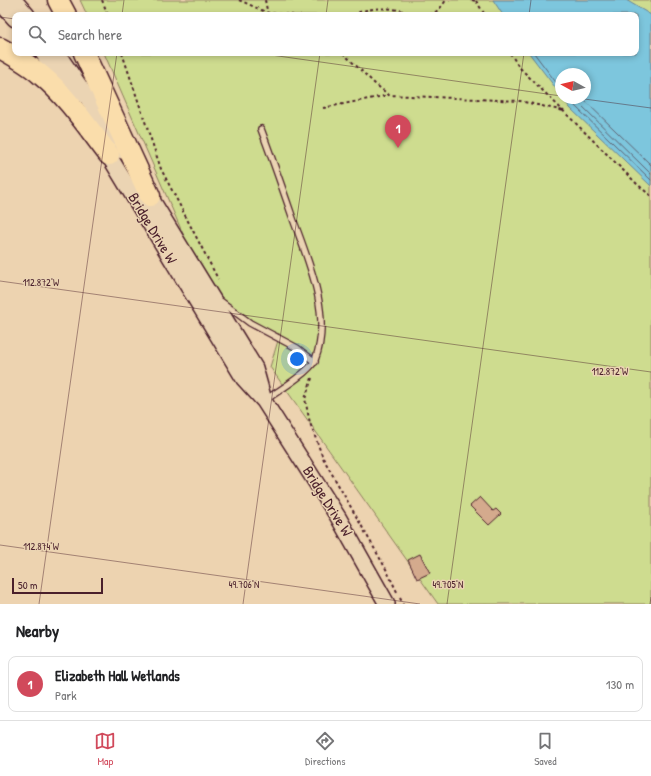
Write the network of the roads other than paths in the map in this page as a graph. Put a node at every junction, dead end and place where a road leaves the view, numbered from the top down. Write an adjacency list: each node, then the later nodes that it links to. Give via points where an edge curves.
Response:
1 (14, 0): 4 (street)
2 (58, 0): 5 (highway)
3 (0, 2): 6 (street)
4 (24, 12)
5 (64, 12)
6 (12, 16)
7 (0, 48): 8 (highway)
8 (12, 55)
9 (14, 56): 14 (highway, via 41,75 65,98)
10 (44, 56): 14 (street, Bridge Drive W)
11 (59, 56): 15 (street, Bridge Drive W)
12 (85, 56): 15 (highway)
13 (261, 129): 17 (lane, via 312,273 320,306 321,332)
14 (109, 155): 18 (street, Bridge Drive W, via 244,379)
15 (150, 196): 16 (street, Bridge Drive W)
16 (214, 288): 17 (lane, via 250,322 297,348); 18 (street, Bridge Drive W, via 255,368)
17 (315, 362): 18 (lane)
18 (264, 402): 19 (street, Bridge Drive W, via 338,516)
19 (388, 604)

